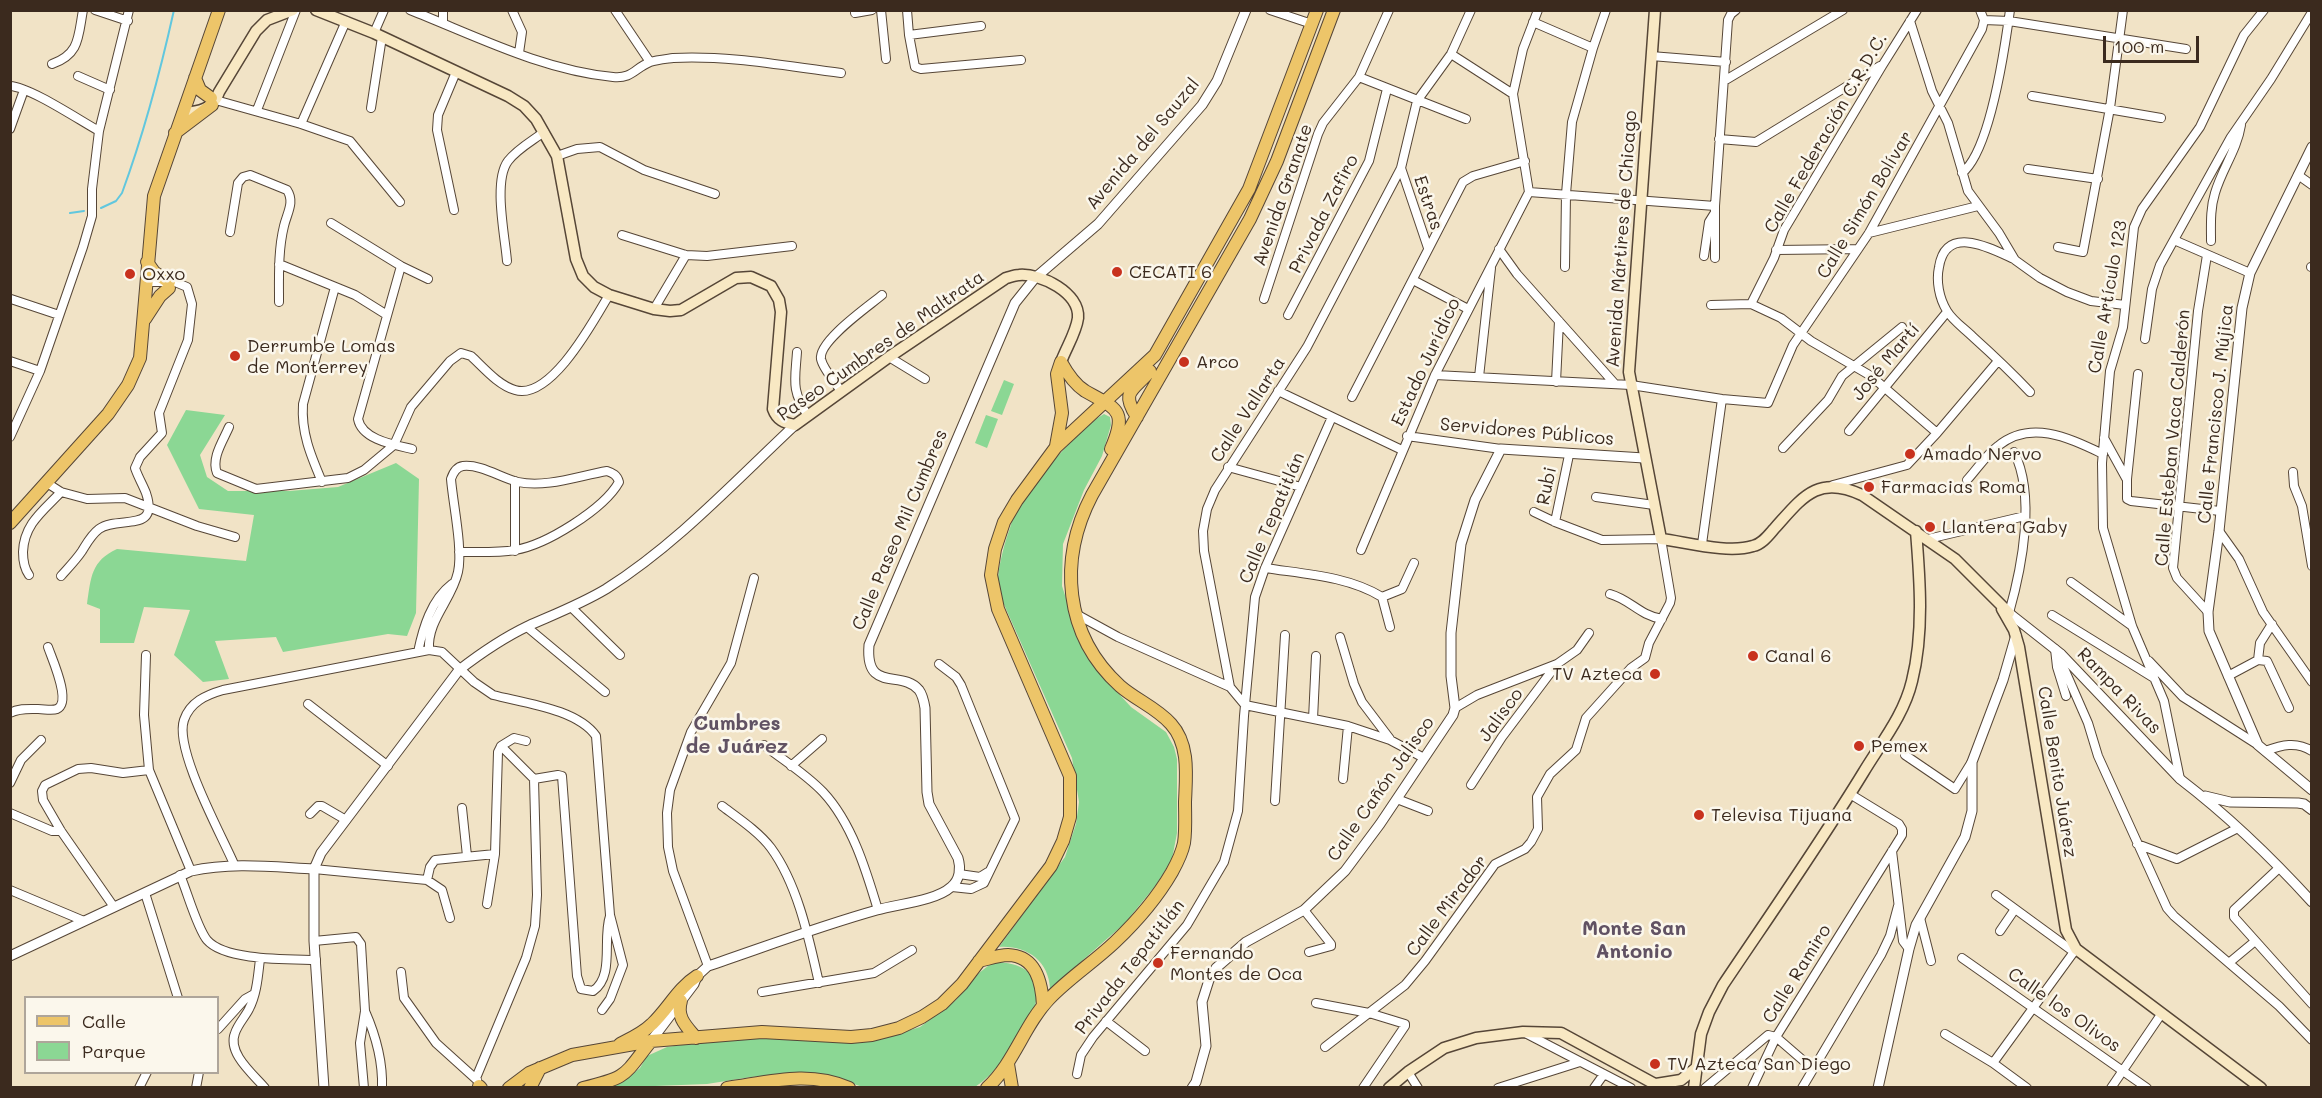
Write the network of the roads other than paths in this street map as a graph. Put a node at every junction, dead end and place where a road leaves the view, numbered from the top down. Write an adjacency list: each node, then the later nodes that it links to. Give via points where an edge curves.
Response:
1 (83, 10): 54 (street, via 74,50 65,60)
2 (95, 10): 34 (street)
3 (129, 10): 34 (street)
4 (219, 10): 60 (main road)
5 (294, 10): 68 (main road, via 267,20 256,31); 74 (street)
6 (316, 10): 35 (main road)
7 (384, 10): 42 (street)
8 (410, 10): 39 (street)
9 (442, 10): 39 (street)
10 (512, 10): 47 (street, via 522,32)
11 (615, 10): 52 (street)
12 (872, 10): 32 (street)
13 (881, 10): 50 (street)
14 (907, 10): 43 (street)
15 (1246, 10): 127 (street, Avenida del Sauzal, via 1217,81 1202,105 1098,224)
16 (1270, 10): 40 (street)
17 (1317, 10): 40 (main road)
18 (1334, 10): 87 (main road)
19 (1389, 10): 59 (street, Avenida Granate)
20 (1471, 10): 48 (street)
21 (1538, 10): 38 (street)
22 (1606, 10): 45 (street)
23 (1655, 10): 49 (main road, Avenida Mártires de Chicago)
24 (1736, 10): 53 (street, via 1728,20)
25 (1843, 10): 61 (street)
26 (1917, 10): 36 (street, Calle Federación C.R.D.C.)
27 (1980, 10): 33 (street)
28 (2010, 10): 37 (street)
29 (2122, 10): 44 (street)
30 (2264, 10): 140 (street, Calle Artículo 123, via 2244,35 2190,144 2137,220)
31 (2312, 12): 77 (street)
32 (855, 13)
33 (1984, 20): 37 (street); 71 (street, Calle Simón Bolívar)
34 (128, 21): 65 (street)
35 (346, 21): 42 (main road); 78 (street)
36 (1910, 21): 55 (street, Calle Federación C.R.D.C.); 71 (street, via 1932,92)
37 (2009, 21): 44 (street); 91 (street, via 1997,94 1975,158)
38 (1533, 22): 45 (street); 66 (street)
39 (443, 23): 47 (street)
40 (1312, 24): 79 (main road)
41 (981, 26): 43 (street)
42 (378, 35): 56 (main road); 72 (street)
43 (909, 35): 51 (street, via 912,62 921,69)
44 (2119, 37): 46 (street); 73 (street)
45 (1593, 48): 97 (street, via 1572,122)
46 (2186, 49)
47 (519, 53): 52 (street, via 573,70 617,77 630,76)
48 (1451, 54): 66 (street); 69 (street)
49 (1652, 56): 53 (street); 98 (main road, Avenida Mártires de Chicago)
50 (886, 59)
51 (1021, 60)
52 (650, 62): 57 (street, via 671,58 720,59)
53 (1725, 62): 61 (street)
54 (52, 64)
55 (1882, 66): 84 (street, via 1756,142); 114 (street, Calle Federación C.R.D.C., via 1784,230)
56 (456, 72): 82 (main road, via 524,106); 101 (street, via 438,115 437,130)
57 (841, 73)
58 (78, 76): 65 (street)
59 (1359, 77): 63 (street); 136 (street, Avenida Granate, via 1318,134)
60 (195, 78): 68 (main road, via 200,90); 70 (main road)
61 (1724, 81): 84 (street)
62 (10, 86): 64 (street)
63 (1387, 89): 69 (street); 146 (street, Privada Zafiro, via 1369,161)
64 (24, 90): 80 (street); 81 (street)
65 (110, 90): 81 (street)
66 (1514, 94): 88 (street)
67 (2032, 96): 73 (street)
68 (215, 99): 70 (main road, via 203,109); 74 (street); 83 (main road)
69 (1417, 101): 76 (street); 89 (street, Calle Vallarta)
70 (185, 107): 83 (main road)
71 (1941, 107): 91 (street); 105 (street, Calle Simón Bolívar)
72 (371, 108)
73 (2110, 108): 75 (street); 93 (street)
74 (256, 110): 78 (street)
75 (2161, 118)
76 (1466, 119)
77 (2242, 121): 107 (street); 108 (street, via 2239,140 2211,207)
78 (301, 124): 99 (street, via 350,141)
79 (1273, 127): 87 (main road, via 1272,152); 153 (main road, via 1235,217)
80 (10, 129)
81 (99, 131): 144 (street, via 92,216)
82 (544, 132): 86 (main road); 120 (street, via 515,153 503,168 501,194)
83 (175, 133): 121 (main road, via 154,196)
84 (1719, 139): 102 (street)
85 (2312, 147): 92 (street, Calle Francisco J. Mújica)
86 (556, 156): 96 (street, via 600,147 644,170); 133 (main road, via 576,259 583,276)
87 (1277, 161): 175 (main road, via 1250,219)
88 (1525, 161): 95 (street); 111 (street, via 1467,178)
89 (1401, 168): 111 (street, Estras); 169 (street, Calle Vallarta, via 1307,347)
90 (2028, 169): 93 (street)
91 (1962, 173): 100 (street)
92 (2298, 175): 94 (street); 126 (street, Calle Francisco J. Mújica)
93 (2098, 178): 110 (street, via 2083,252)
94 (2312, 185)
95 (1529, 192): 97 (street); 112 (street, Estado Jurídico)
96 (715, 194)
97 (1566, 194): 98 (street); 125 (street)
98 (1641, 200): 102 (street); 166 (main road, Avenida Mártires de Chicago, via 1630,338)
99 (400, 202)
100 (1978, 206): 105 (street); 119 (street)
101 (454, 210)
102 (1715, 210): 117 (street, via 1709,222); 118 (street)
103 (331, 223): 124 (street)
104 (230, 232): 123 (street, via 238,183 243,177 287,190 292,202 283,228)
105 (1869, 233): 113 (street, Calle Simón Bolívar)
106 (622, 235): 115 (street)
107 (2174, 240): 116 (street); 151 (street, via 2154,278)
108 (2211, 241)
109 (792, 246): 115 (street)
110 (2058, 247)
111 (1428, 248): 129 (street)
112 (1499, 249): 122 (street, Estado Jurídico); 148 (street)
113 (1858, 249): 114 (street); 150 (street, Calle Simón Bolívar)
114 (1776, 250): 138 (street, Calle Federación C.R.D.C.)
115 (686, 255): 141 (street)
116 (2207, 255): 126 (street); 208 (street, Calle Esteban Vaca Calderón)
117 (1704, 256)
118 (1715, 258)
119 (2015, 260): 140 (street, via 2040,279 2067,292 2091,301); 143 (street, via 1970,243 1956,243 1945,249 1937,274)
120 (507, 261)
121 (147, 262): 130 (main road); 131 (main road)
122 (1492, 263): 142 (street, Estado Jurídico); 162 (street)
123 (279, 264): 132 (street); 137 (street)
124 (401, 266): 128 (street); 145 (street)
125 (1564, 267)
126 (2250, 273): 209 (street, Calle Francisco J. Mújica, via 2242,308)
127 (1035, 278): 154 (main road, Paseo Cumbres de Maltrata, via 1020,274 1006,278); 157 (main road, Paseo Cumbres de Maltrata, via 1067,292 1074,303 1078,317); 319 (street, Calle Paseo Mil Cumbres, via 1015,303 868,645 870,666 876,673 920,690 925,708 929,804 958,858)
128 (428, 279)
129 (1413, 280): 142 (street); 171 (street)
130 (146, 285): 131 (street); 147 (main road)
131 (172, 285): 147 (main road, via 156,300); 207 (street, via 190,291 191,316 188,340 159,412 162,433 135,468)
132 (335, 287): 145 (street); 199 (street, via 302,418 307,447)
133 (609, 295): 141 (main road); 184 (street, via 562,364 534,389 514,390 471,356 456,355 411,407)
134 (882, 295): 168 (street, via 832,336 821,354 821,361)
135 (11, 299): 144 (street)
136 (1264, 299)
137 (279, 302)
138 (1750, 304): 139 (street); 150 (street, via 1781,318)
139 (1711, 305)
140 (2125, 306): 183 (street, Calle Artículo 123, via 2124,327 2110,371)
141 (654, 309): 177 (main road, via 681,310 736,278 751,277 771,286 781,312 773,409 784,423)
142 (1468, 309): 161 (street, Estado Jurídico)
143 (1947, 312): 155 (street); 167 (street, José Martí)
144 (59, 315): 159 (street)
145 (387, 315): 184 (street, via 358,419 372,436)
146 (1288, 315)
147 (144, 320): 201 (main road, via 140,358 120,398)
148 (1558, 321): 164 (street); 165 (street)
149 (1902, 327): 158 (street)
150 (1802, 334): 158 (street); 172 (street, Calle Simón Bolívar, via 1793,345 1768,403)
151 (2145, 339)
152 (797, 352): 174 (street, via 794,390)
153 (1155, 356): 173 (main road); 175 (main road, via 1149,372 1128,396)
154 (889, 357): 163 (street); 168 (main road, Paseo Cumbres de Maltrata)
155 (1998, 360): 170 (street); 181 (street)
156 (10, 361): 159 (street)
157 (1061, 362): 173 (main road, via 1078,386); 185 (main road, via 1058,374 1062,413)
158 (1855, 366): 167 (street); 186 (street, via 1842,376 1828,399)
159 (40, 371): 180 (street)
160 (2138, 374): 197 (street)
161 (1435, 375): 162 (street); 182 (street, Estado Jurídico)
162 (1479, 377): 164 (street)
163 (925, 379)
164 (1556, 382): 165 (street)
165 (1615, 384): 166 (street)
166 (1631, 385): 172 (street); 193 (main road, Avenida Mártires de Chicago)
167 (1884, 388): 179 (street, José Martí); 181 (street)
168 (841, 391): 174 (main road, Paseo Cumbres de Maltrata)
169 (1278, 391): 176 (street); 194 (street, Calle Vallarta)
170 (2030, 392)
171 (1352, 397)
172 (1722, 399): 220 (street)
173 (1105, 401): 185 (main road); 196 (main road, via 1116,412 1120,424)
174 (808, 416): 177 (main road, Paseo Cumbres de Maltrata)
175 (1137, 417): 196 (main road)
176 (1332, 417): 189 (street); 203 (street, Calle Tepatitlán)
177 (795, 425): 235 (street, Paseo Cumbres de Maltrata, via 655,555)
178 (229, 427): 199 (street, via 213,465 217,472 256,489)
179 (1848, 431)
180 (12, 432)
181 (1937, 433): 202 (street, via 1906,465)
182 (1407, 436): 188 (street, Servidores Públicos); 189 (street, Estado Jurídico)
183 (2104, 438): 191 (street, Calle Artículo 123); 197 (street)
184 (394, 445): 187 (street); 199 (street, via 364,470 348,478)
185 (1056, 447): 349 (main road, via 1004,522 991,575 998,609 1070,776 1070,817 1064,841 1051,866)
186 (1783, 448)
187 (412, 449)
188 (1501, 449): 192 (street, Servidores Públicos); 271 (street, Calle Cañón Jalisco, via 1475,500 1461,544 1451,633)
189 (1402, 450): 221 (street, Estado Jurídico)
190 (2014, 452): 211 (street, via 2022,467)
191 (2103, 454): 198 (street, via 2056,435 2016,435 1997,447); 242 (street, Calle Artículo 123, via 2103,528)
192 (1569, 455): 193 (street, Servidores Públicos); 212 (street, Rubi)
193 (1644, 458): 206 (main road, Avenida Mártires de Chicago)
194 (1228, 467): 203 (street); 266 (street, Calle Vallarta, via 1207,509 1203,531)
195 (2293, 472): 214 (street)
196 (1102, 477): 238 (main road, via 1084,510 1073,544 1069,573)
197 (2127, 479): 208 (street, via 2127,497 2131,501)
198 (1967, 480)
199 (322, 482)
200 (515, 482): 222 (street); 222 (street, via 534,484 606,471 619,482 588,514 536,545); 223 (street, via 464,466 455,470 451,479)
201 (47, 483): 204 (street); 213 (main road)
202 (1832, 486): 215 (main road, Calle Benito Juárez, via 1862,495); 220 (main road, via 1802,498 1759,544 1735,549)
203 (1301, 487): 226 (street, Calle Tepatitlán)
204 (61, 492): 207 (street, via 87,500 125,498); 227 (street, via 25,534 23,561)
205 (1596, 497): 206 (street)
206 (1654, 505): 218 (main road, Avenida Mártires de Chicago)
207 (149, 507): 217 (street); 228 (street, via 141,521 110,523 98,529)
208 (2179, 507): 209 (street); 236 (street, Calle Esteban Vaca Calderón, via 2174,573)
209 (2220, 511): 216 (street, Calle Francisco J. Mújica)
210 (1534, 512): 212 (street)
211 (2025, 516): 219 (street); 237 (street, via 2021,565)
212 (1555, 522): 218 (street, via 1602,540)
213 (10, 523)
214 (2309, 527): 225 (street)
215 (1916, 531): 219 (main road, Calle Benito Juárez); 297 (main road, via 1920,602 1916,667 1902,710)
216 (2219, 531): 236 (street); 241 (street, Calle Francisco J. Mújica)
217 (235, 537)
218 (1660, 539): 220 (main road); 240 (street, Calle Mirador, via 1671,598)
219 (1928, 539): 234 (main road, Calle Benito Juárez, via 1970,572)
220 (1702, 544)
221 (1361, 550)
222 (514, 551): 223 (street)
223 (459, 552): 231 (street, via 458,573)
224 (1414, 563): 233 (street, via 1402,589)
225 (2312, 566)
226 (1266, 568): 233 (street, via 1332,579); 270 (street, Calle Tepatitlán, via 1255,597)
227 (29, 575)
228 (61, 576)
229 (754, 578): 352 (street, via 731,663 688,738 669,802 668,847 673,871)
230 (2071, 582): 242 (street)
231 (452, 584): 250 (street, via 451,593 434,620); 251 (street, via 427,618)
232 (1610, 594): 240 (street, via 1643,614)
233 (1382, 597): 244 (street)
234 (1998, 602): 237 (main road, Calle Benito Juárez); 247 (main road, Calle Benito Juárez)
235 (572, 608): 243 (street, Paseo Cumbres de Maltrata); 254 (street)
236 (2208, 612): 263 (street, via 2211,637)
237 (2009, 613): 252 (street, Rampa Rivas)
238 (1076, 614): 266 (street); 362 (main road, via 1091,648 1114,680 1157,711 1179,736 1186,764 1185,834 1177,864 1143,913)
239 (2052, 615): 264 (street)
240 (1662, 619): 366 (street, Calle Mirador, via 1645,658 1586,718 1576,750 1550,774 1537,798 1538,829 1525,849 1495,864 1414,976)
241 (2272, 624): 257 (street, via 2260,643); 260 (street, Calle Francisco J. Mújica)
242 (2132, 626): 255 (street, Calle Artículo 123)
243 (527, 627): 262 (street, Paseo Cumbres de Maltrata, via 483,651); 267 (street)
244 (1390, 627)
245 (1589, 633): 259 (street, via 1576,650)
246 (1286, 635): 274 (street)
247 (2016, 635): 287 (street); 343 (main road, Calle Benito Juárez, via 2066,930)
248 (1340, 637): 279 (street, via 1362,702)
249 (48, 647): 273 (street, via 62,687 62,706 56,710)
250 (429, 650): 251 (street); 262 (street, via 442,652)
251 (418, 652): 314 (street, via 223,690 207,695 187,713 183,741 191,768)
252 (2058, 652): 268 (street, via 2057,667); 293 (street, Rampa Rivas); 310 (street)
253 (146, 654): 290 (street, via 144,715)
254 (620, 655)
255 (2144, 655): 264 (street, Calle Artículo 123); 283 (street, Calle Artículo 123, via 2183,697)
256 (1316, 656): 275 (street)
257 (2258, 660): 263 (street); 272 (street, via 2267,661)
258 (939, 664): 318 (street, via 956,676 961,686 1015,819)
259 (1557, 664): 271 (street, via 1477,695); 295 (street, Jalisco)
260 (2300, 664): 261 (street); 265 (street, Calle Francisco J. Mújica)
261 (2312, 669)
262 (459, 670): 288 (street, Paseo Cumbres de Maltrata); 333 (street, via 493,695 568,715 596,736)
263 (2228, 676): 283 (street)
264 (2154, 678): 293 (street, Calle Artículo 123, via 2170,723)
265 (2312, 682)
266 (1230, 687): 270 (street)
267 (604, 692)
268 (2066, 696)
269 (308, 704): 288 (street)
270 (1245, 705): 274 (street); 368 (street, Privada Tepatitlán, via 1238,811 1224,862 1187,925)
271 (1455, 708): 286 (street, Calle Cañón Jalisco)
272 (2289, 708)
273 (10, 713)
274 (1280, 713): 275 (street); 300 (street)
275 (1313, 719): 276 (street)
276 (1348, 726): 279 (street); 292 (street)
277 (822, 738): 289 (street)
278 (41, 740): 294 (street, via 21,760)
279 (1390, 740): 286 (street)
280 (526, 741): 282 (street, via 514,738)
281 (764, 745): 289 (street)
282 (500, 747): 291 (street); 312 (street)
283 (2261, 748): 284 (street, via 2298,745); 296 (street)
284 (2312, 751)
285 (1905, 755): 287 (street, via 1955,789)
286 (1424, 758): 299 (street, Calle Cañón Jalisco)
287 (1972, 762): 335 (street, via 1972,811 1965,837)
288 (388, 766): 307 (street, Paseo Cumbres de Maltrata)
289 (791, 766): 330 (street, via 823,792 839,813 859,853)
290 (149, 770): 309 (street, via 123,773 84,768 45,785 41,795); 317 (street)
291 (534, 779): 333 (street, via 562,777 581,989 592,990 602,982); 390 (street, via 535,926)
292 (1343, 779)
293 (2180, 779): 298 (street, Rampa Rivas)
294 (10, 783)
295 (1471, 785)
296 (2312, 790)
297 (1850, 794): 311 (street, via 1902,826 1902,835); 383 (main road, via 1724,985 1701,1034)
298 (2202, 795): 303 (street, via 2230,802 2298,803); 308 (street)
299 (1397, 798): 304 (street); 332 (street, Calle Cañón Jalisco, via 1345,871)
300 (1275, 801)
301 (722, 806): 337 (street, via 770,846 788,878)
302 (462, 808): 313 (street)
303 (2312, 810)
304 (1428, 811)
305 (10, 813): 309 (street, via 52,831)
306 (310, 814): 307 (street, via 322,806)
307 (346, 820): 316 (street, Paseo Cumbres de Maltrata)
308 (2238, 828): 310 (street, via 2177,859); 315 (street)
309 (62, 831): 329 (street)
310 (2137, 844): 351 (street, via 2170,912)
311 (1892, 851): 328 (street); 372 (street, Calle Ramiro)
312 (495, 854): 313 (street); 327 (street)
313 (467, 856): 321 (street, via 435,860)
314 (234, 864): 316 (street); 317 (street)
315 (2279, 868): 326 (street); 340 (street, via 2234,910 2234,917)
316 (314, 869): 321 (street); 339 (street)
317 (191, 870): 320 (street)
318 (988, 872): 319 (street, via 980,877); 322 (street, via 979,887)
319 (959, 874): 322 (street)
320 (180, 875): 324 (street); 346 (street, via 207,940 215,947)
321 (427, 880): 334 (street, via 442,890)
322 (952, 887): 330 (street, via 938,895)
323 (10, 890): 336 (street)
324 (145, 893): 329 (street); 358 (street)
325 (1996, 895): 331 (street)
326 (2312, 902)
327 (487, 904)
328 (1898, 906): 341 (street, via 1903,941); 384 (street, via 1881,955)
329 (114, 908): 336 (street)
330 (878, 909): 337 (street)
331 (2015, 909): 338 (street); 343 (street)
332 (1304, 910): 344 (street, via 1331,944); 405 (street, Calle Cañón Jalisco, via 1246,942 1216,968 1202,1002 1206,1046)
333 (610, 915): 364 (street, via 623,965)
334 (450, 918)
335 (1920, 918): 341 (street); 350 (street)
336 (84, 921): 345 (street)
337 (807, 932): 352 (street); 355 (street)
338 (2000, 932)
339 (315, 941): 348 (street); 365 (street, via 359,939)
340 (2254, 942): 351 (street); 361 (street)
341 (1909, 949): 416 (street)
342 (912, 950): 355 (street, via 874,974)
343 (2075, 950): 363 (street); 367 (main road)
344 (1309, 952)
345 (10, 956)
346 (260, 958): 348 (street); 357 (street)
347 (1962, 958): 363 (street, Calle los Olivos)
348 (316, 960): 396 (street)
349 (979, 961): 362 (main road, via 1008,955 1029,963 1042,985); 373 (main road, via 942,1004 899,1028 851,1037 762,1032)
350 (1931, 961)
351 (2230, 962): 374 (street)
352 (708, 966): 354 (street)
353 (401, 972): 390 (street, via 404,998 436,1043)
354 (697, 976): 359 (street); 377 (main road, via 654,1023)
355 (819, 983): 356 (street)
356 (762, 992)
357 (254, 994): 369 (street); 395 (street, via 235,1033 233,1046)
358 (177, 996)
359 (681, 1001): 373 (main road, via 680,1015); 375 (street)
360 (1316, 1003): 366 (street)
361 (2312, 1004)
362 (1043, 1006): 381 (main road)
363 (2034, 1007): 380 (street); 385 (street, Calle los Olivos)
364 (602, 1010)
365 (365, 1011): 397 (street, via 360,1043); 398 (street, via 380,1052)
366 (1369, 1013): 376 (street, Calle Mirador); 406 (street, via 1405,1026)
367 (2162, 1013): 385 (street); 391 (main road)
368 (1106, 1021): 378 (street); 388 (street, Privada Tepatitlán, via 1081,1054)
369 (219, 1028)
370 (1523, 1032): 379 (street); 386 (main road, via 1476,1038 1444,1048); 392 (main road, via 1561,1034)
371 (1945, 1035): 380 (street)
372 (1776, 1037): 384 (street); 413 (street, Calle Ramiro, via 1768,1035); 414 (street)
373 (696, 1038): 375 (main road)
374 (2312, 1040)
375 (651, 1041): 377 (main road); 400 (main road, via 623,1076)
376 (1325, 1047)
377 (610, 1049): 382 (main road, via 572,1054)
378 (1145, 1051)
379 (1580, 1062): 389 (street); 409 (street)
380 (1993, 1063): 417 (street)
381 (1008, 1064): 403 (main road); 404 (main road)
382 (541, 1067): 393 (main road); 399 (main road)
383 (1696, 1068): 392 (main road, via 1681,1080); 412 (main road)
384 (1814, 1069): 415 (street)
385 (2123, 1070): 418 (street); 419 (street, Calle los Olivos)
386 (1407, 1072): 407 (main road); 408 (street)
387 (146, 1074): 394 (street)
388 (1077, 1074)
389 (1604, 1074): 410 (street); 411 (street)
390 (478, 1085)
391 (2254, 1085)
392 (1659, 1086)
393 (512, 1087)
394 (140, 1088)
395 (265, 1088)
396 (324, 1088)
397 (364, 1088)
398 (382, 1088)
399 (530, 1088)
400 (583, 1088)
401 (727, 1088): 402 (main road, via 804,1077)
402 (849, 1088)
403 (987, 1088)
404 (1012, 1088)
405 (1192, 1088)
406 (1363, 1088)
407 (1389, 1088)
408 (1418, 1088)
409 (1498, 1088)
410 (1594, 1088)
411 (1631, 1088)
412 (1695, 1088)
413 (1705, 1088)
414 (1752, 1088)
415 (1802, 1088)
416 (1878, 1088)
417 (2027, 1088)
418 (2111, 1088)
419 (2147, 1088)

